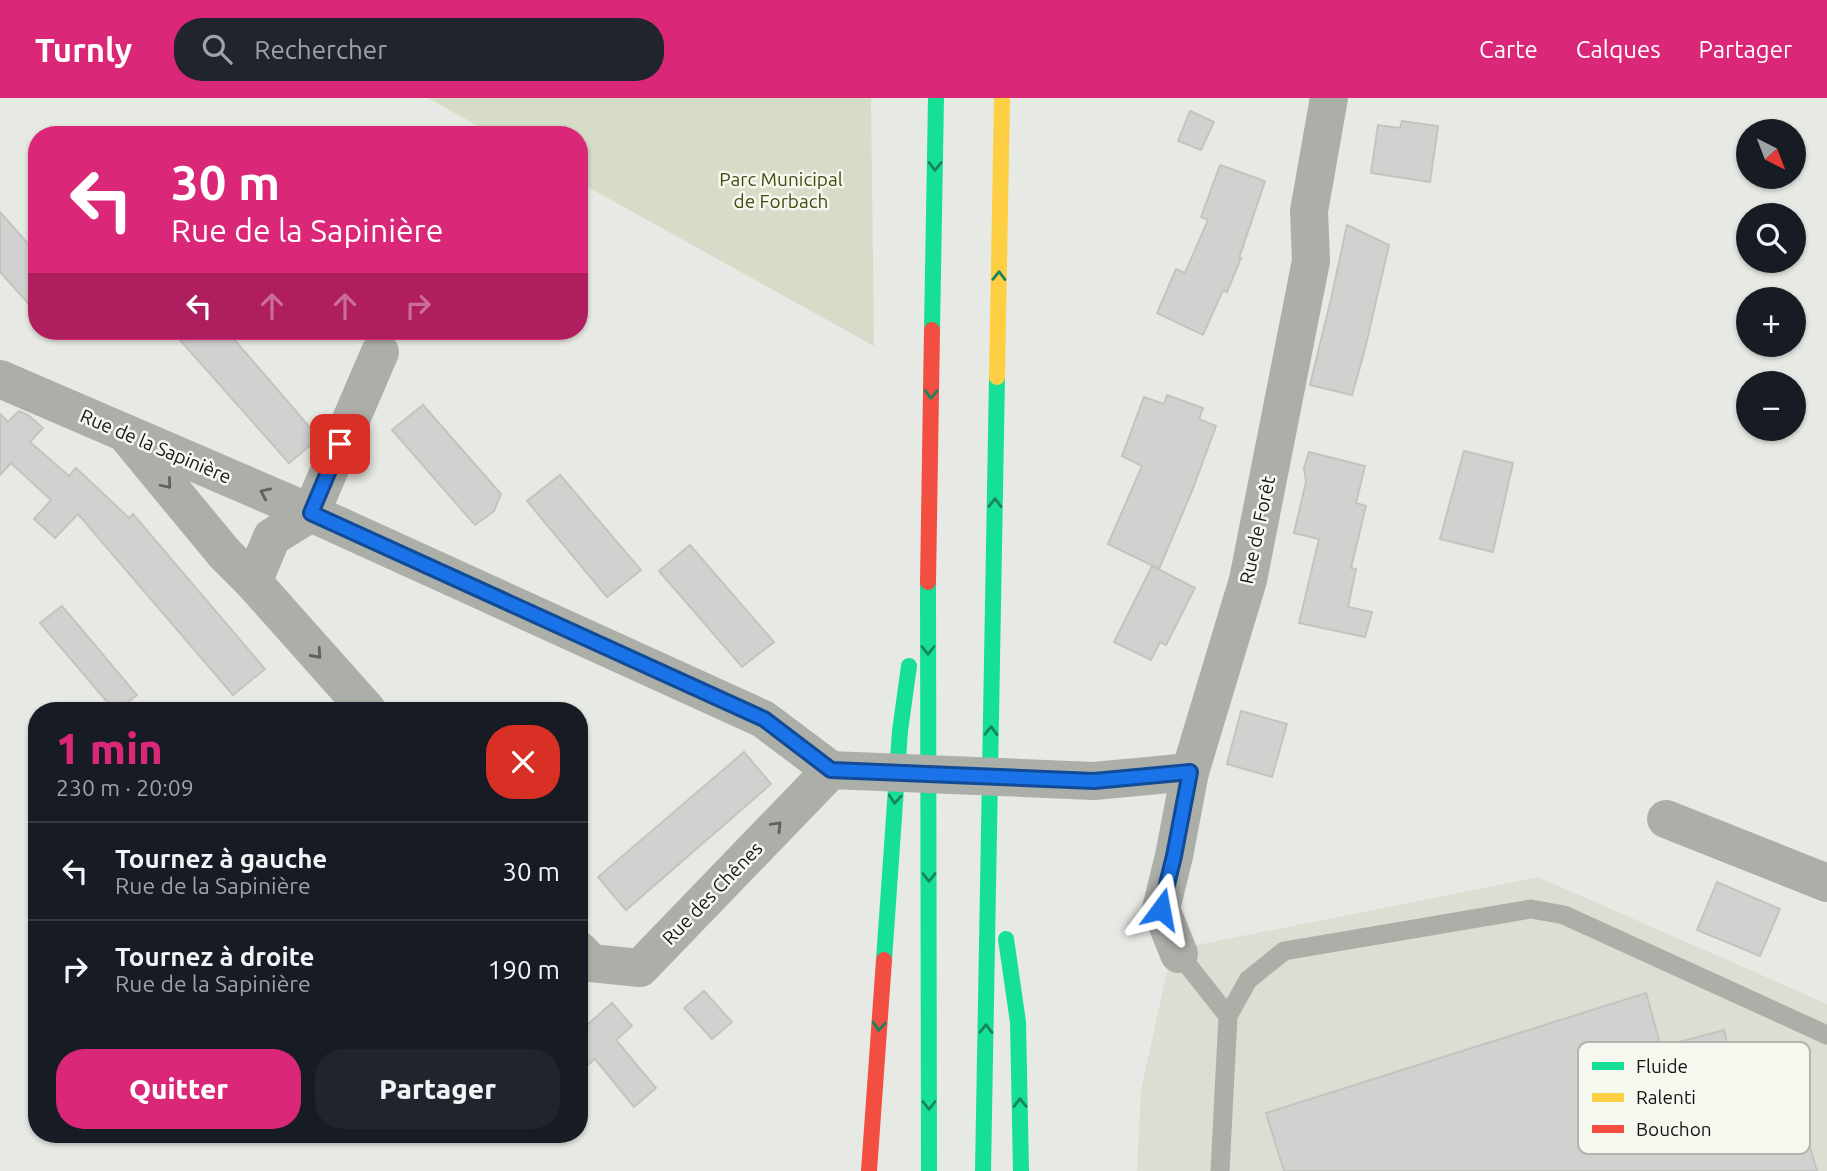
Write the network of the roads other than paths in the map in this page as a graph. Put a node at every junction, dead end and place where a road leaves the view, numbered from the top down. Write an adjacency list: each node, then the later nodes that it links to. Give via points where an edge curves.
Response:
1 (936, 98): 8 (highway, one-way to 8)
2 (1002, 98): 14 (highway, one-way to 2)
3 (1329, 98): 12 (street, Rue de Forêt, via 1308,211 1311,261 1248,580)
4 (380, 352): 7 (street)
5 (0, 379): 6 (street, Rue de la Sapinière)
6 (123, 431): 7 (street, Rue de la Sapinière, one-way to 6); 9 (street, one-way to 9)
7 (311, 513): 9 (street, via 272,537); 11 (street, Rue de la Sapinière, via 764,719)
8 (928, 533): 20 (highway, one-way to 20, via 900,730); 21 (highway, one-way to 21)
9 (253, 582): 10 (street, one-way to 10)
10 (360, 702)
11 (831, 770): 12 (street, bridge, via 1094,781); 17 (street, Rue des Chênes, one-way to 11, via 640,968)
12 (1190, 772): 16 (street, Rue de Forêt, via 1161,909)
13 (1666, 819): 15 (street)
14 (990, 824): 22 (highway, one-way to 14); 23 (highway, one-way to 14, via 1018,1022)
15 (1827, 883)
16 (1179, 954): 18 (lane)
17 (588, 960)
18 (1228, 1016): 19 (lane, via 1248,979 1284,951 1531,909 1564,915); 24 (lane)
19 (1827, 1035)
20 (869, 1171)
21 (929, 1171)
22 (983, 1171)
23 (1021, 1171)
24 (1220, 1171)

